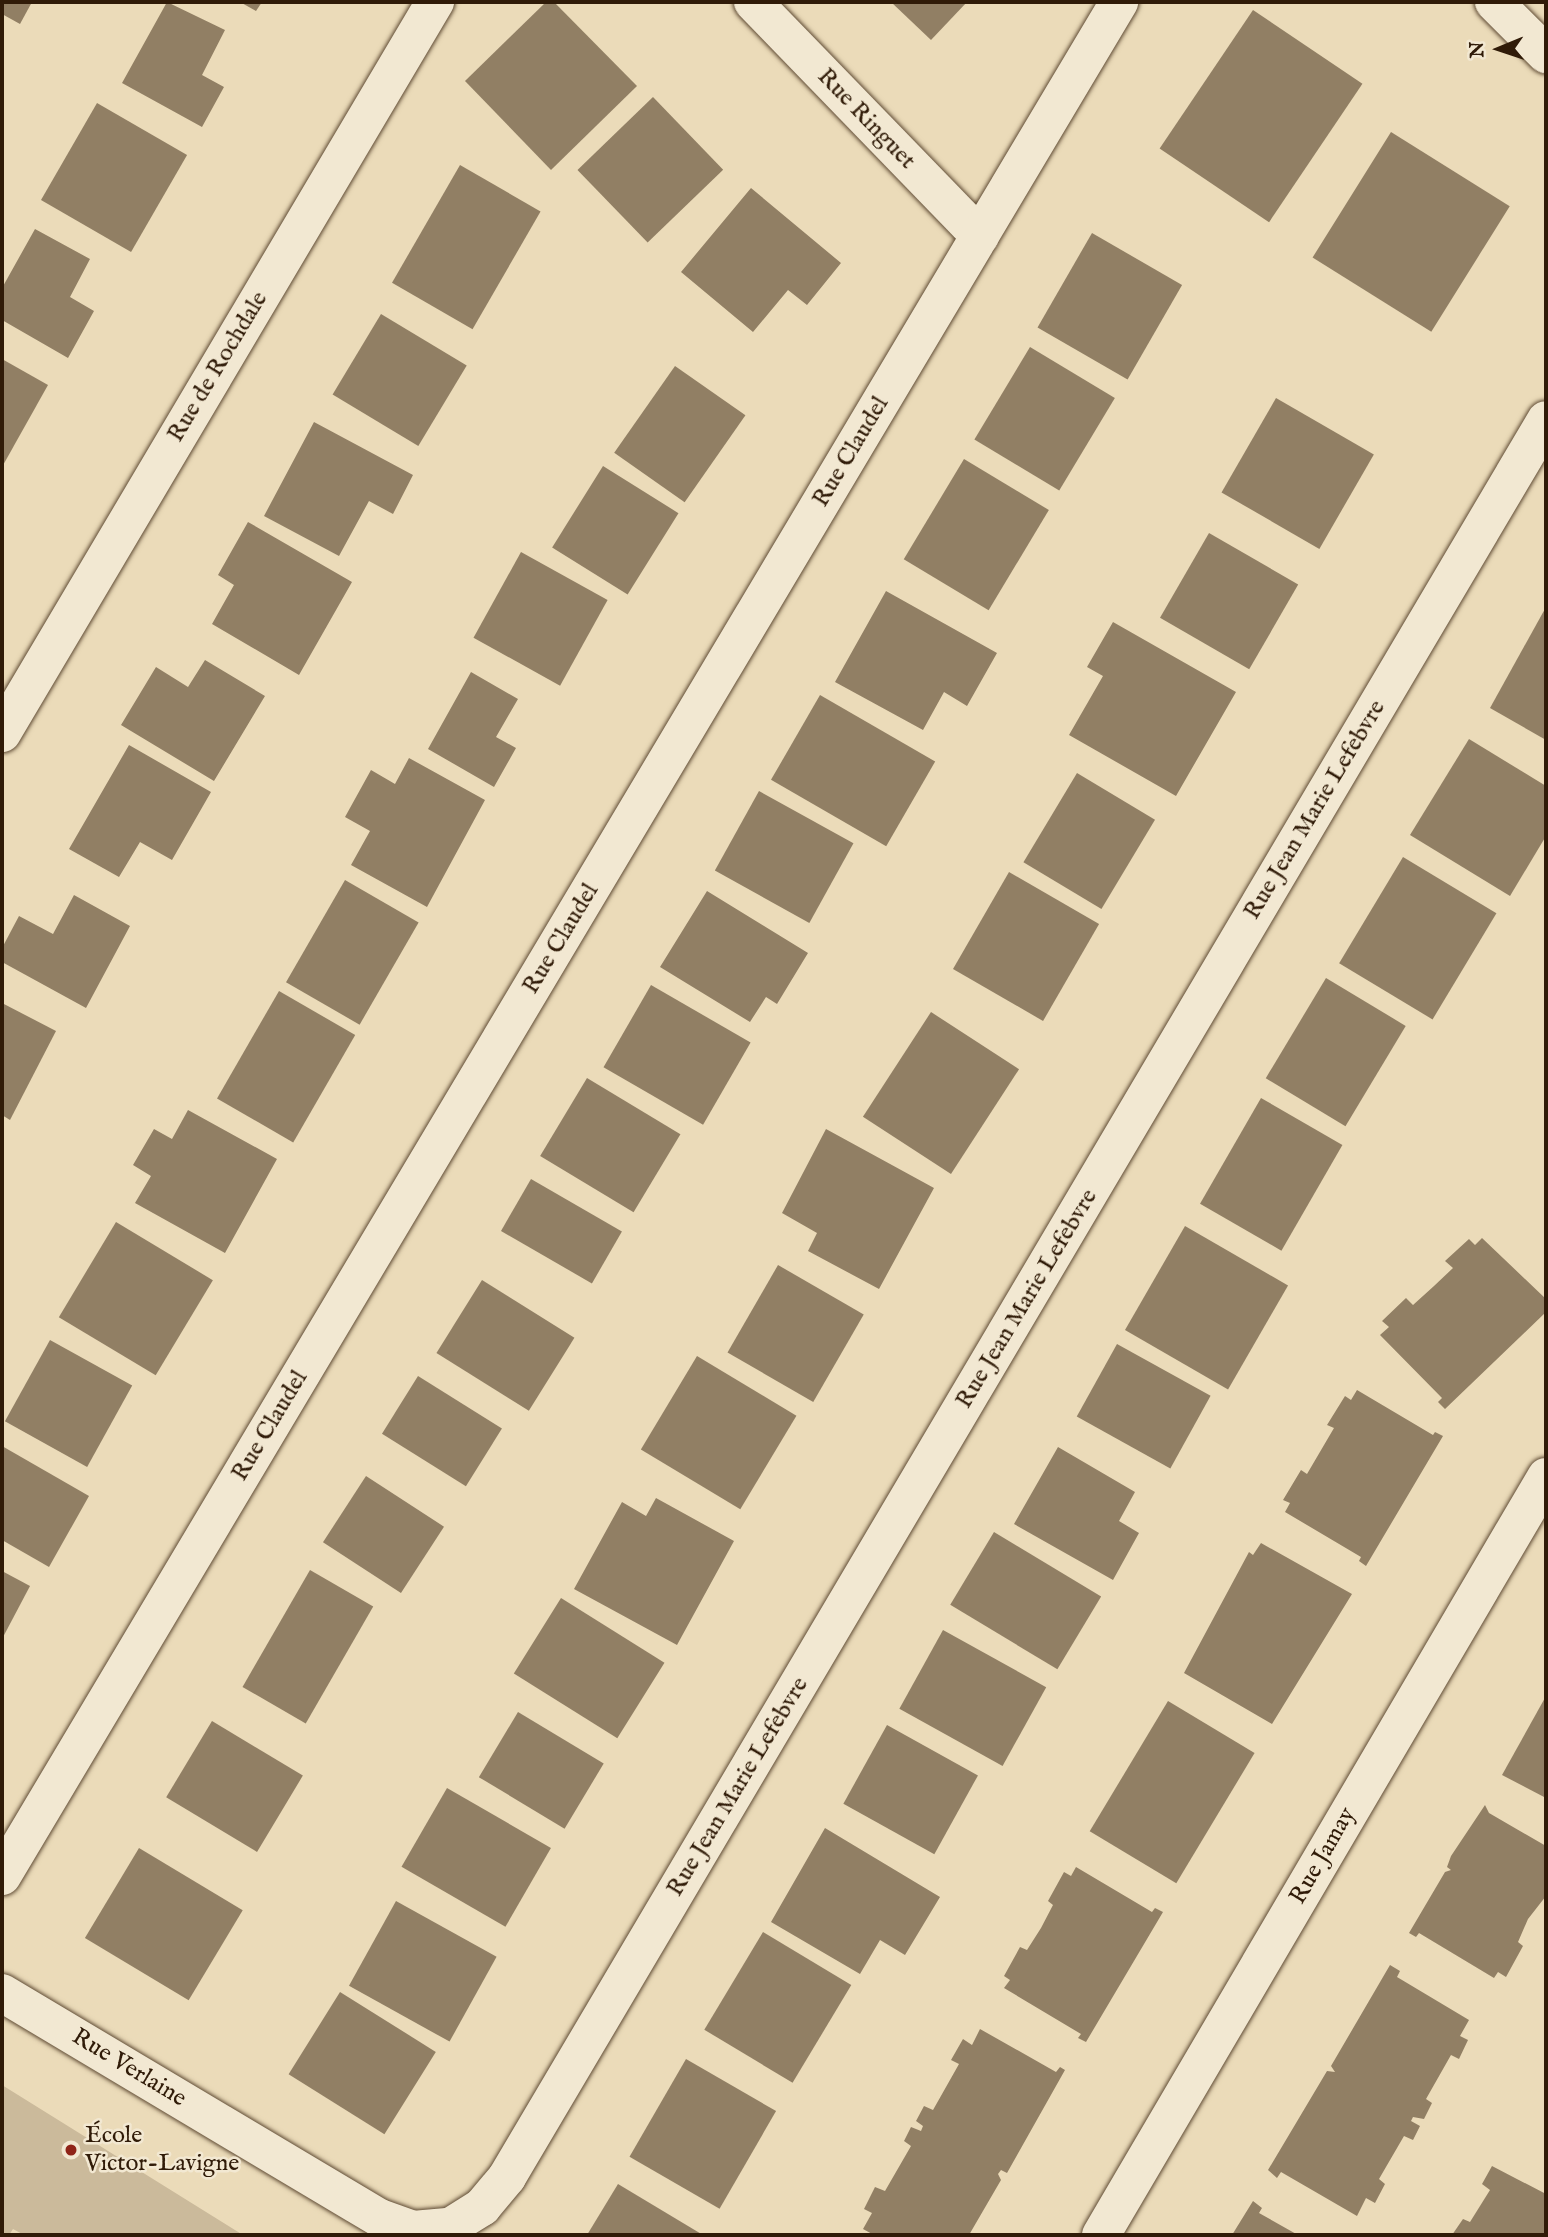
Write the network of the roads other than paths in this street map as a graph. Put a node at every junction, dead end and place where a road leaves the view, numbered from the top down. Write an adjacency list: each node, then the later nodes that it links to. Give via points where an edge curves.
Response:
1 (435, 2): 8 (street, Rue de Rochdale)
2 (753, 2): 6 (street, Rue Ringuet)
3 (1119, 2): 6 (street, Rue Claudel)
4 (1494, 2): 5 (street)
5 (1546, 54)
6 (980, 236): 10 (street, Rue Claudel)
7 (1546, 420): 12 (street, Rue Jean Marie Lefebvre)
8 (2, 733)
9 (1546, 1477): 13 (street, Rue Jamay)
10 (2, 1877)
11 (2, 1993): 12 (street, Rue Verlaine, via 380,2218 413,2230 450,2227 482,2207)
12 (507, 2177)
13 (1101, 2235)

